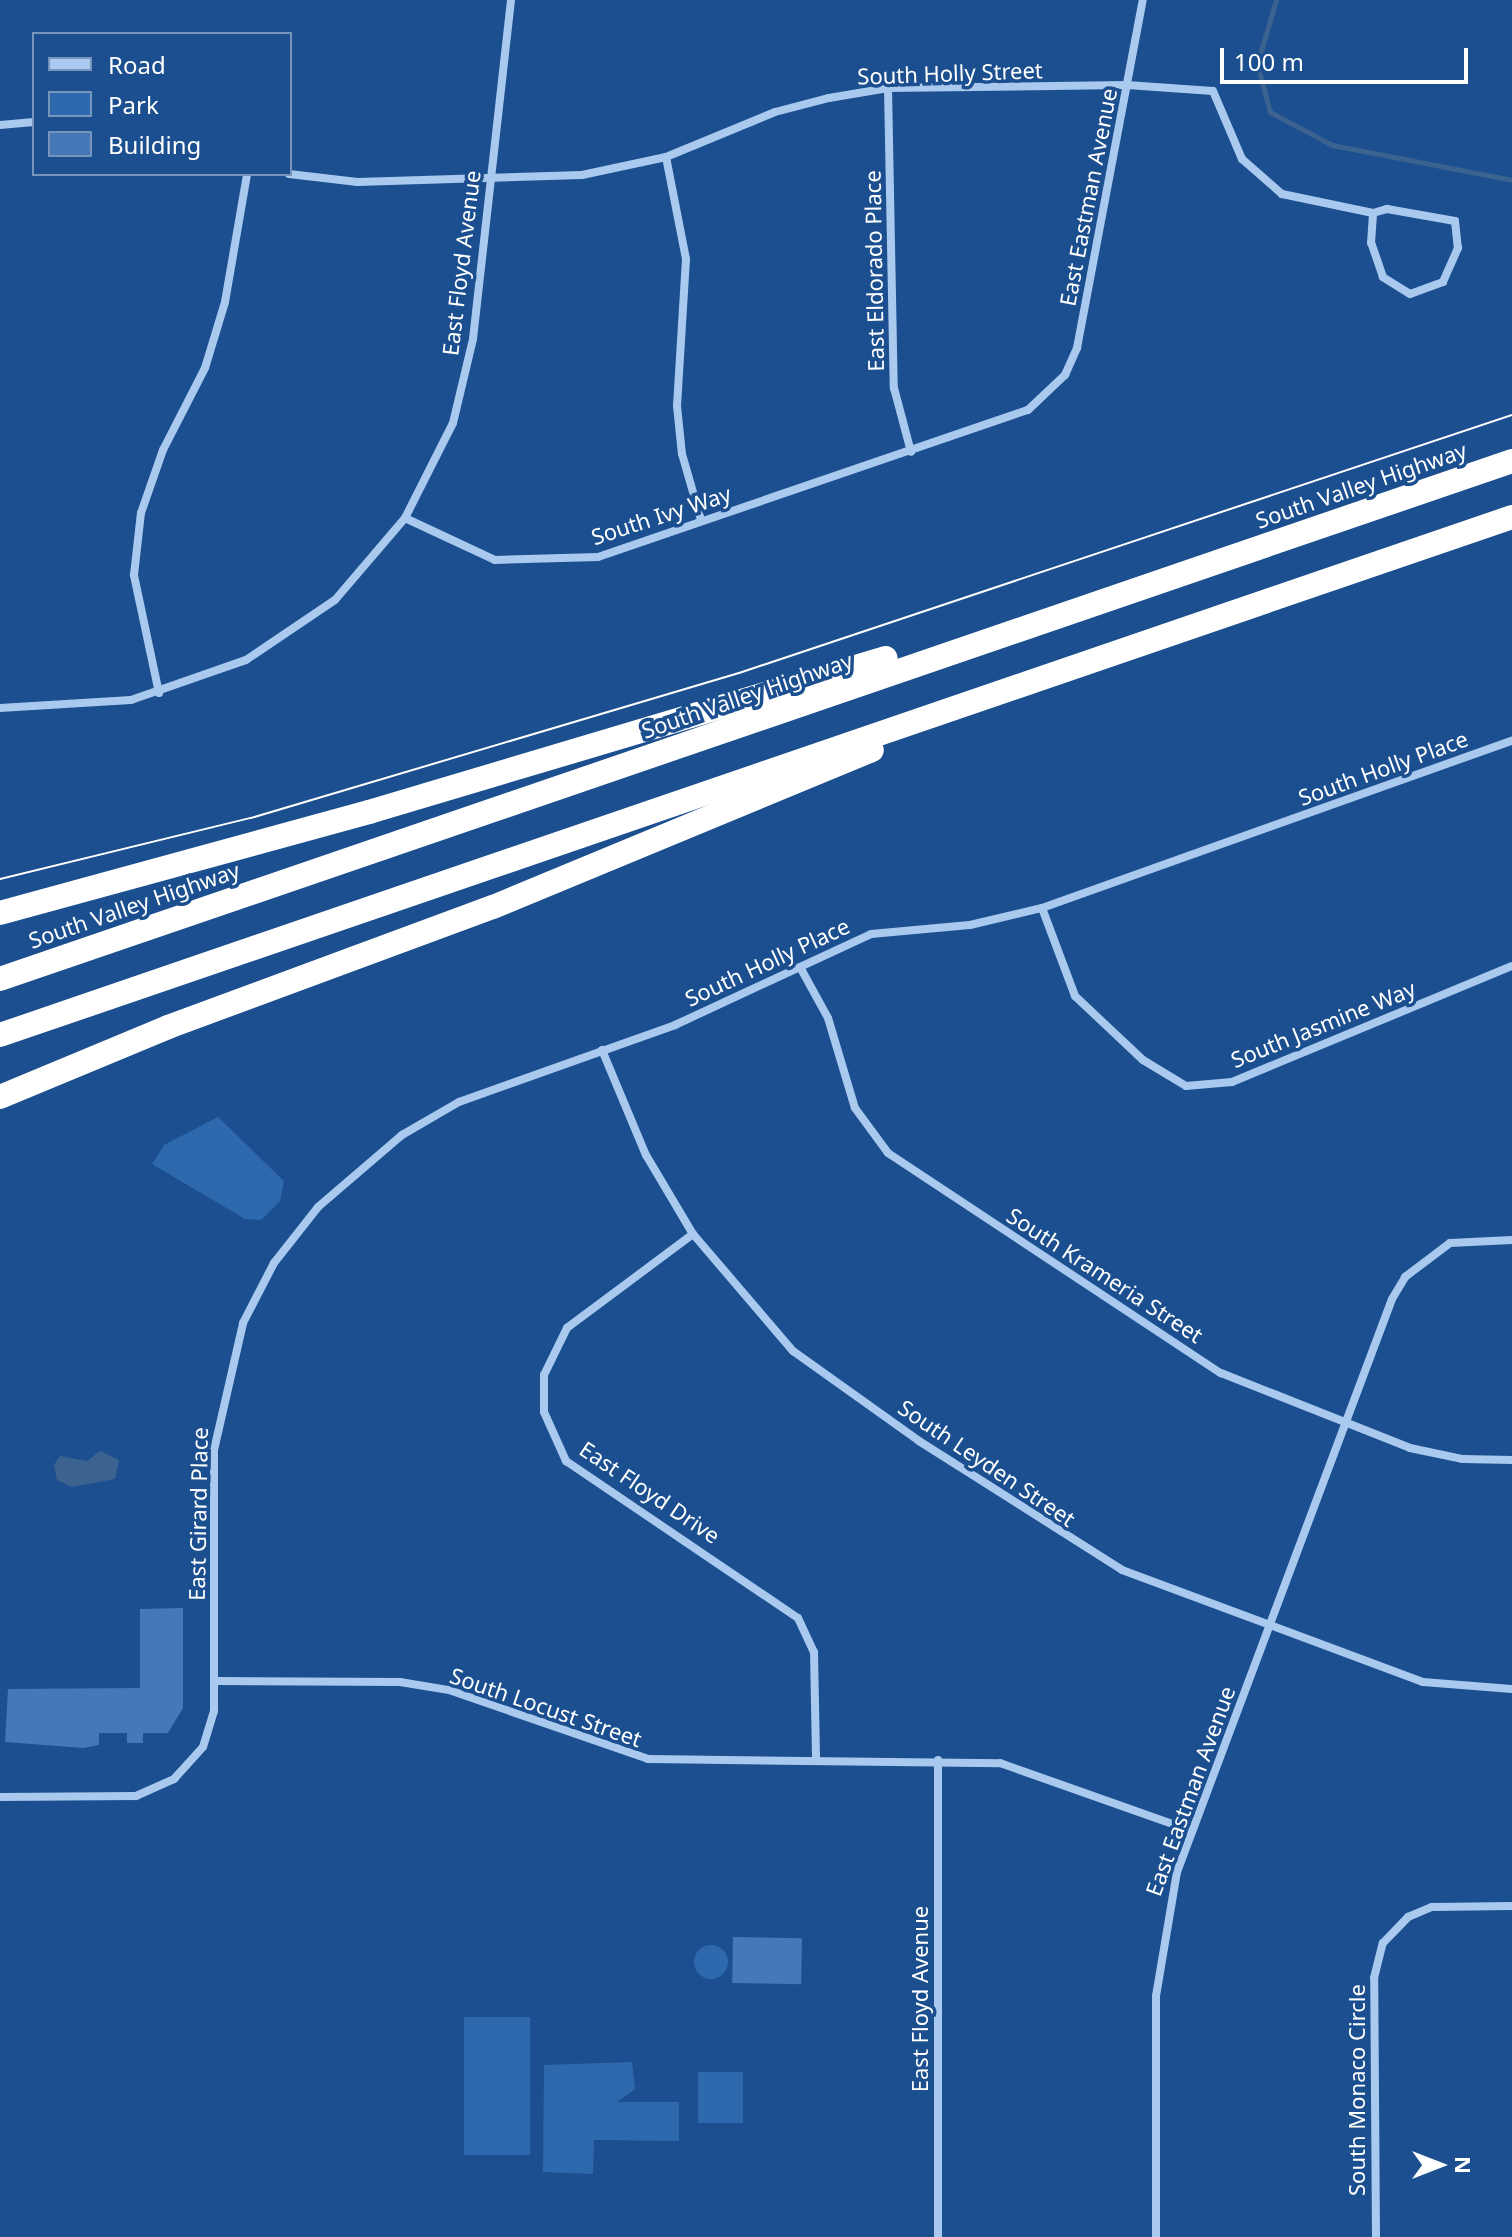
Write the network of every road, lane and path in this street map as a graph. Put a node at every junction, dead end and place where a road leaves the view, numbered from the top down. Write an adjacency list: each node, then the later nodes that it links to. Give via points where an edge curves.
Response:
1 (511, 0): 10 (street, East Floyd Avenue)
2 (1143, 0): 3 (street, East Eastman Avenue)
3 (1127, 85): 4 (street, South Holly Street); 11 (street, South Holly Street, via 1213,91 1242,159 1263,182 1305,202); 12 (street, East Eastman Avenue, via 1077,348)
4 (888, 88): 7 (street, South Holly Street, via 775,112); 13 (street, East Eldorado Place, via 891,349)
5 (32, 122): 6 (street)
6 (0, 125)
7 (666, 157): 10 (street, South Holly Street, via 582,175); 17 (street, via 686,259 677,406 682,454)
8 (292, 174): 10 (street, South Holly Street, via 358,182)
9 (247, 176): 19 (street, via 225,302 205,368 163,450 141,513 134,575)
10 (490, 178): 16 (street, East Floyd Avenue, via 473,339 453,423)
11 (1373, 213): 11 (street, South Holly Street, via 1387,209 1455,221 1458,248 1443,282 1410,294 1383,277 1371,243)
12 (1049, 392): 13 (street, South Ivy Way, via 1028,410)
13 (911, 452): 17 (street, South Ivy Way)
14 (1512, 461): 18 (highway, South Valley Highway)
15 (1512, 517): 20 (highway)
16 (405, 518): 17 (street, South Ivy Way, via 469,551 531,564 598,557); 19 (street, via 335,600 306,621 246,660)
17 (701, 520)
18 (1214, 562): 24 (highway, via 369,812); 27 (highway, South Valley Highway)
19 (159, 693): 21 (street, via 88,706)
20 (994, 694): 28 (highway); 30 (highway, via 814,777)
21 (0, 708)
22 (1512, 741): 23 (street, South Holly Place)
23 (1042, 908): 25 (street, South Jasmine Way, via 1075,996 1143,1060 1186,1086 1232,1082); 26 (street, South Holly Place, via 970,925 871,934)
24 (0, 913)
25 (1512, 966)
26 (800, 967): 29 (street, South Holly Place, via 675,1025); 34 (street, South Krameria Street, via 828,1018 855,1108 888,1153 1221,1373)
27 (0, 979)
28 (0, 1035)
29 (602, 1050): 31 (street, South Leyden Street, via 646,1155); 33 (street, South Holly Place, via 459,1102 402,1135 341,1182)
30 (0, 1097)
31 (693, 1234): 36 (street, South Leyden Street, via 793,1351 919,1441 1110,1564); 40 (street, East Floyd Drive, via 567,1328 544,1375 544,1412 566,1461 798,1618 814,1652)
32 (1512, 1240): 34 (street, East Eastman Avenue, via 1450,1243 1405,1277)
33 (274, 1263): 37 (street, East Girard Place, via 243,1323 219,1413 213,1470)
34 (1346, 1421): 35 (street, South Krameria Street, via 1410,1448 1462,1459); 36 (street, East Eastman Avenue)
35 (1512, 1460)
36 (1269, 1627): 38 (street, South Leyden Street, via 1423,1682); 42 (street, East Eastman Avenue)
37 (214, 1681): 40 (street, South Locust Street, via 400,1682 470,1696 648,1759); 41 (street, via 214,1711 203,1747 164,1785 128,1797)
38 (1512, 1689)
39 (938, 1760): 40 (street, South Locust Street); 42 (street, South Locust Street, via 1037,1772); 44 (street, East Floyd Avenue)
40 (816, 1761)
41 (0, 1797)
42 (1192, 1831): 45 (street, East Eastman Avenue, via 1169,1899 1158,1962)
43 (1512, 1906): 46 (street, South Monaco Circle, via 1432,1907 1408,1917 1383,1943 1374,1978)
44 (938, 2237)
45 (1156, 2237)
46 (1376, 2237)

